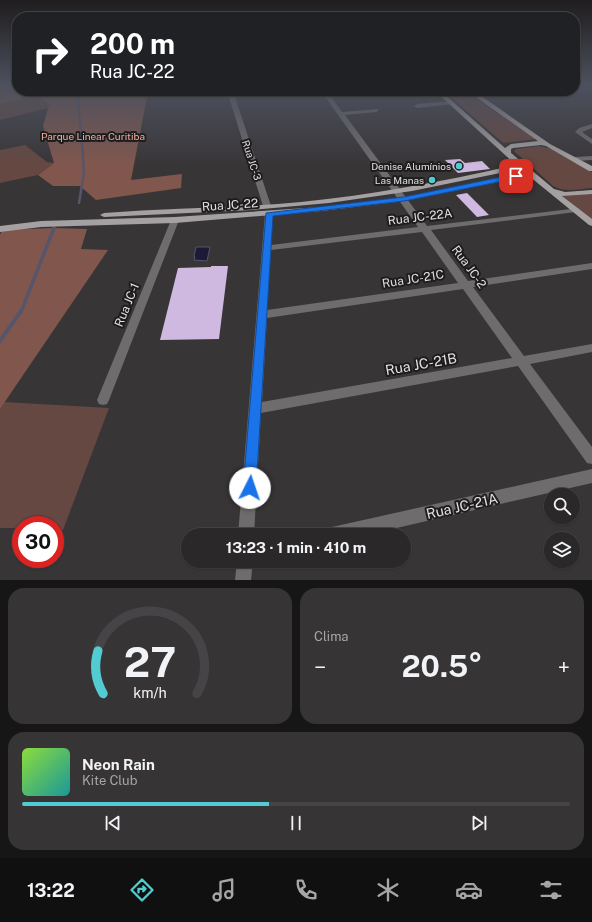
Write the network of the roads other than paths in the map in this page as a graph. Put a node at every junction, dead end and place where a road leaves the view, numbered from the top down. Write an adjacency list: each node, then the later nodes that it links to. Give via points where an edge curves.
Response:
1 (237, 112): 18 (street, Rua JC-3)
2 (358, 112): 5 (street)
3 (462, 112): 9 (main road)
4 (501, 112): 8 (main road)
5 (341, 114): 17 (street, Rua JC-2)
6 (592, 126): 7 (street, via 578,132)
7 (592, 142)
8 (548, 144): 9 (main road, via 510,146); 11 (main road)
9 (508, 153): 12 (main road)
10 (592, 158): 11 (street)
11 (576, 160): 13 (main road)
12 (522, 166): 14 (main road); 17 (main road, Rua JC-22)
13 (592, 169)
14 (530, 174): 15 (main road); 17 (main road, Rua JC-22)
15 (552, 191): 16 (main road, via 565,194); 19 (main road)
16 (592, 192)
17 (401, 195): 18 (main road, Rua JC-22); 24 (street, Rua JC-2)
18 (268, 210): 20 (main road, Rua JC-22, via 234,209); 21 (main road, Rua JC-22); 26 (street, Rua JC-3)
19 (576, 210): 23 (main road); 24 (street, Rua JC-22A)
20 (116, 217): 21 (main road, Rua JC-22); 22 (main road, Rua JC-22); 25 (main road, Rua JC-22)
21 (175, 220): 32 (street, Rua JC-1)
22 (0, 222)
23 (592, 223)
24 (425, 228): 26 (street, Rua JC-22A); 28 (street, Rua JC-2)
25 (0, 229)
26 (267, 248): 29 (street, Rua JC-3)
27 (592, 266): 28 (street, Rua JC-21C)
28 (466, 284): 29 (street, Rua JC-21C); 31 (street, Rua JC-2)
29 (262, 315): 33 (street, Rua JC-3)
30 (592, 348): 31 (street, Rua JC-21B)
31 (522, 361): 33 (street, Rua JC-21B); 34 (street, Rua JC-2)
32 (103, 400)
33 (255, 410): 36 (street, Rua JC-3)
34 (592, 458)
35 (592, 476): 37 (street, Rua JC-21A)
36 (247, 528)
37 (363, 528)
38 (244, 568): 39 (street)
39 (243, 580)

